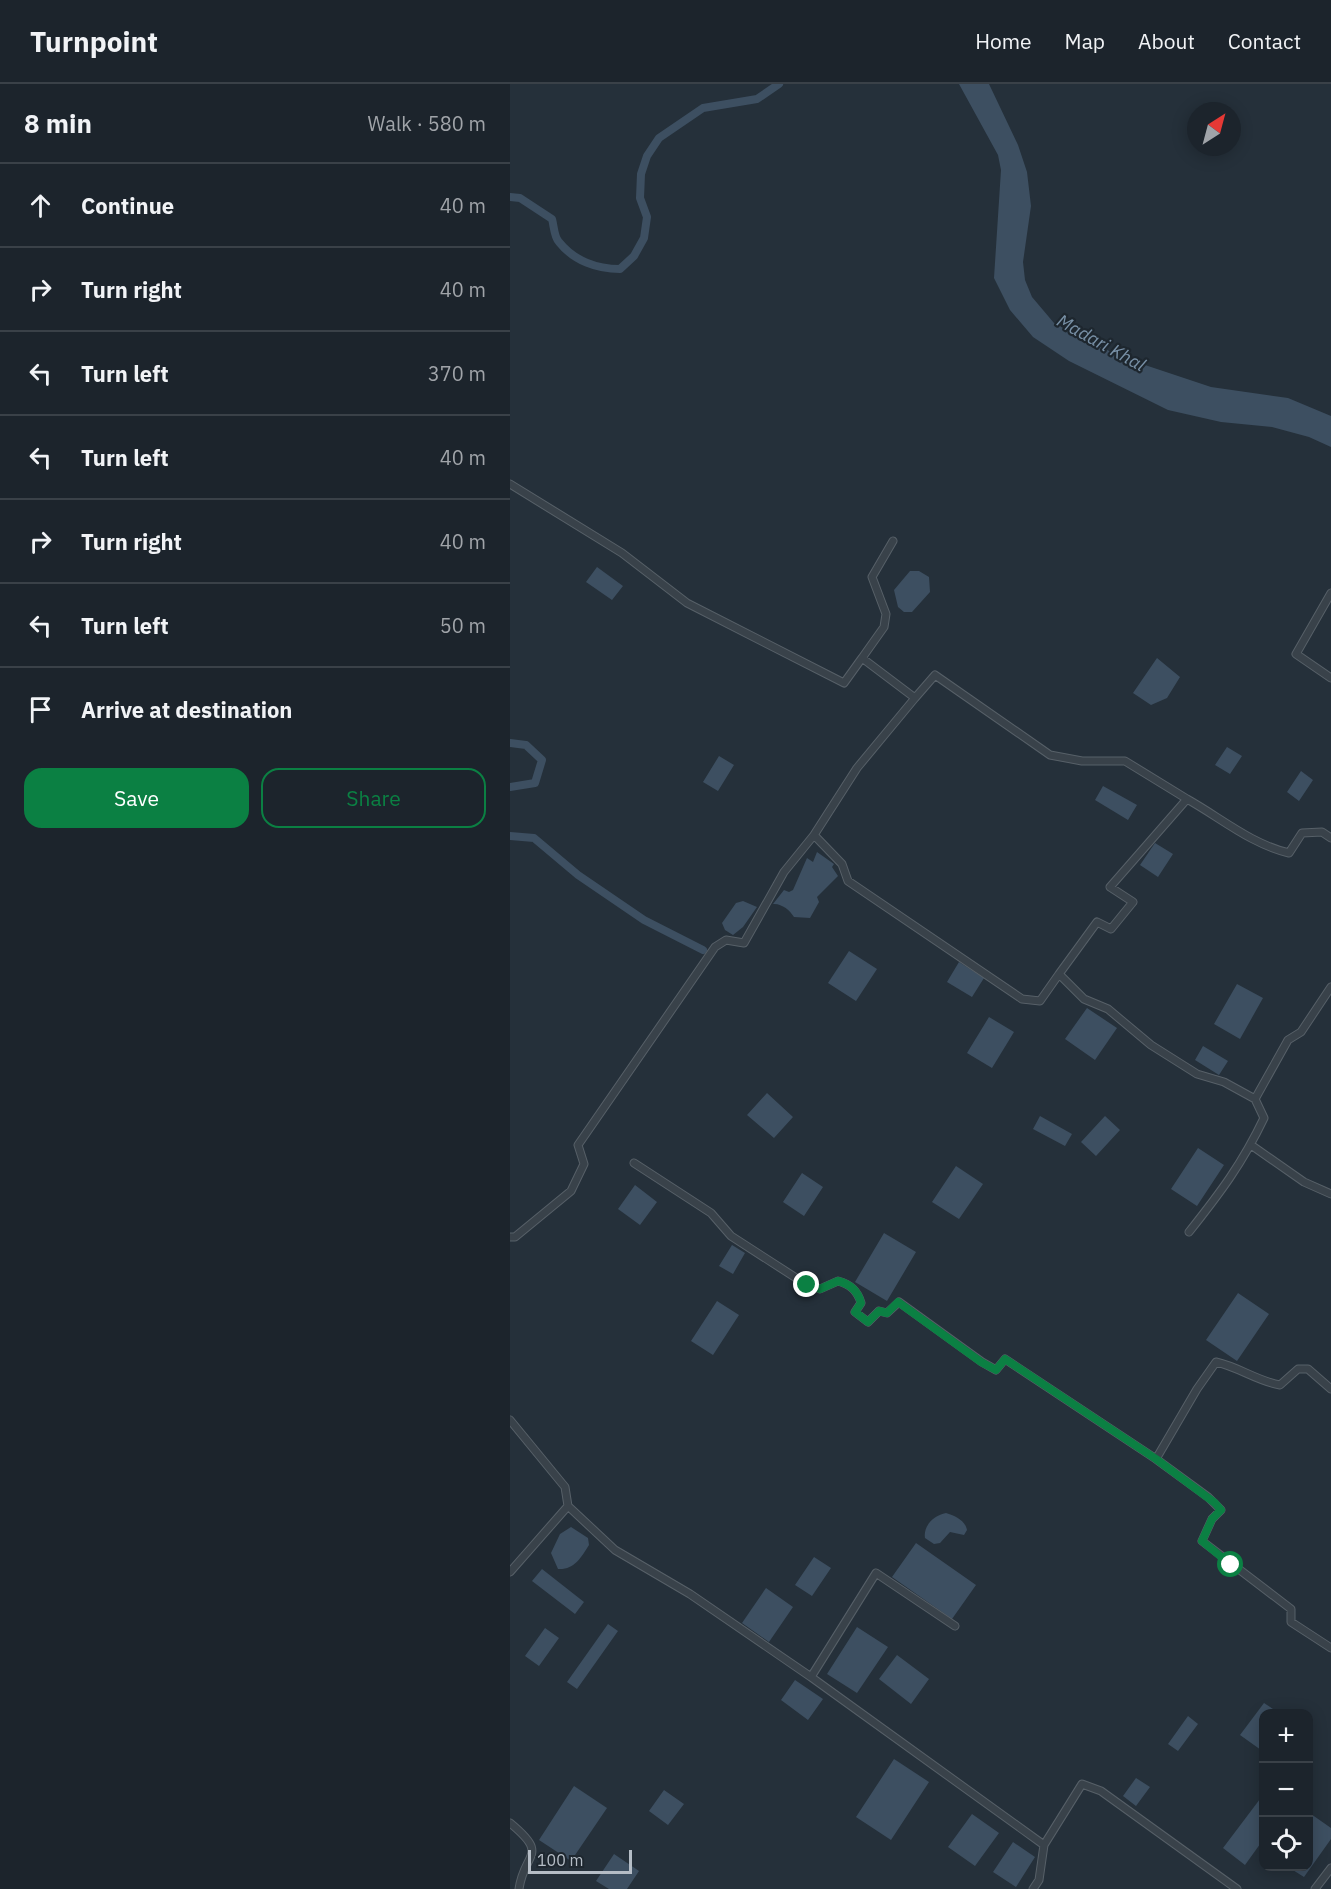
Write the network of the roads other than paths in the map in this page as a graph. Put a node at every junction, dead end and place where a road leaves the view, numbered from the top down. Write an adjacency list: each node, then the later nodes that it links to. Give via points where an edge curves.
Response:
1 (510, 484): 4 (street, via 622,554 687,603 844,683)
2 (893, 541): 4 (street, via 872,577 886,614 884,627)
3 (1331, 593): 5 (street, via 1296,654)
4 (862, 658): 6 (street)
5 (1331, 678)
6 (915, 698): 7 (street, via 936,675 1050,755 1082,761 1125,760); 8 (street, via 857,768)
7 (1187, 799): 9 (street, via 1242,835 1289,853 1302,833 1322,832); 10 (street, via 1110,887 1133,902 1111,929 1097,922)
8 (814, 835): 10 (street, via 842,864 848,881 1022,999 1040,1001); 17 (street, via 784,872 744,943 726,940 715,947 632,1064 578,1145 584,1164 571,1191 515,1237)
9 (1331, 838)
10 (1059, 974): 12 (street, via 1084,999 1108,1010 1151,1045 1197,1074 1224,1082)
11 (1331, 987): 12 (street, via 1301,1032 1288,1040)
12 (1255, 1099): 13 (street, via 1264,1118)
13 (1251, 1144): 15 (street, via 1304,1182); 16 (street, via 1238,1169)
14 (634, 1163): 20 (street, via 711,1213 731,1236 807,1285 820,1289 838,1281 852,1287 861,1303 855,1312 868,1322 879,1311 887,1313 898,1302 981,1362 996,1370 1005,1359)
15 (1331, 1194)
16 (1189, 1232)
17 (510, 1236)
18 (1331, 1389): 20 (street, via 1308,1370 1298,1369 1280,1385 1216,1362)
19 (510, 1420): 21 (street, via 565,1487)
20 (1156, 1459): 24 (street, via 1221,1510 1202,1541 1291,1609 1291,1622)
21 (568, 1506): 22 (street); 25 (street, via 615,1550 690,1594)
22 (510, 1572)
23 (955, 1626): 25 (street, via 876,1573)
24 (1331, 1648)
25 (812, 1677): 27 (street)
26 (510, 1823): 29 (street, via 532,1846)
27 (1044, 1845): 30 (street, via 1039,1880); 31 (street, via 1082,1785 1101,1791)
28 (1331, 1868): 32 (street)
29 (519, 1889)
30 (1033, 1889)
31 (1237, 1889)
32 (1315, 1889)

